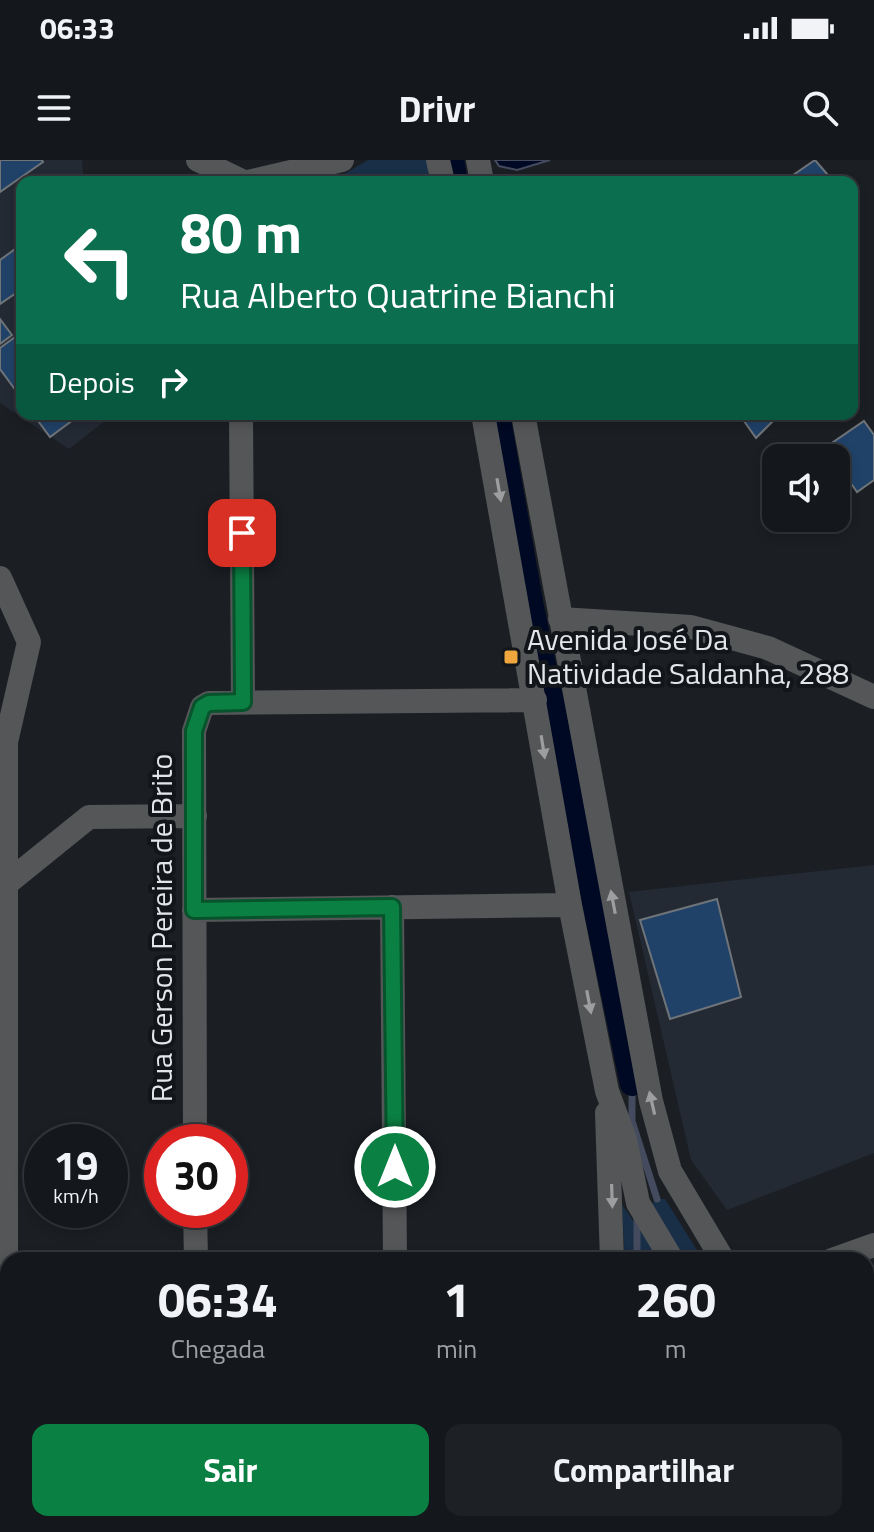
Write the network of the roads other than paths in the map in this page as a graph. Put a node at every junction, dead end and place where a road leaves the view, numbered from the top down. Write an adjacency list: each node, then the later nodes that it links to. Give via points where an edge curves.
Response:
1 (198, 160): 3 (street)
2 (342, 160): 4 (street)
3 (233, 176)
4 (272, 176)
5 (241, 420): 12 (street)
6 (484, 420): 11 (street, one-way to 11)
7 (524, 420): 9 (street)
8 (0, 578): 14 (street, via 29,642 6,742)
9 (560, 619): 10 (street, via 691,627 768,648); 27 (street, one-way to 9, via 670,1171 651,1101)
10 (874, 697)
11 (535, 700): 12 (street); 15 (street, one-way to 15)
12 (243, 702): 13 (street, Rua Gerson Pereira de Brito, via 209,703 196,714)
13 (195, 816): 14 (street, via 89,817); 17 (street, Rua Gerson Pereira de Brito)
14 (3, 887): 22 (street)
15 (570, 905): 16 (street); 18 (street, one-way to 18)
16 (392, 907): 17 (street); 24 (street)
17 (194, 910): 19 (street, Rua Gerson Pereira de Brito)
18 (607, 1091): 25 (street, one-way to 25); 26 (street, via 625,1139 638,1203)
19 (195, 1124)
20 (195, 1228): 23 (street)
21 (874, 1245): 28 (street)
22 (5, 1252)
23 (196, 1252)
24 (395, 1252)
25 (612, 1252)
26 (667, 1252)
27 (718, 1252)
28 (854, 1252)

